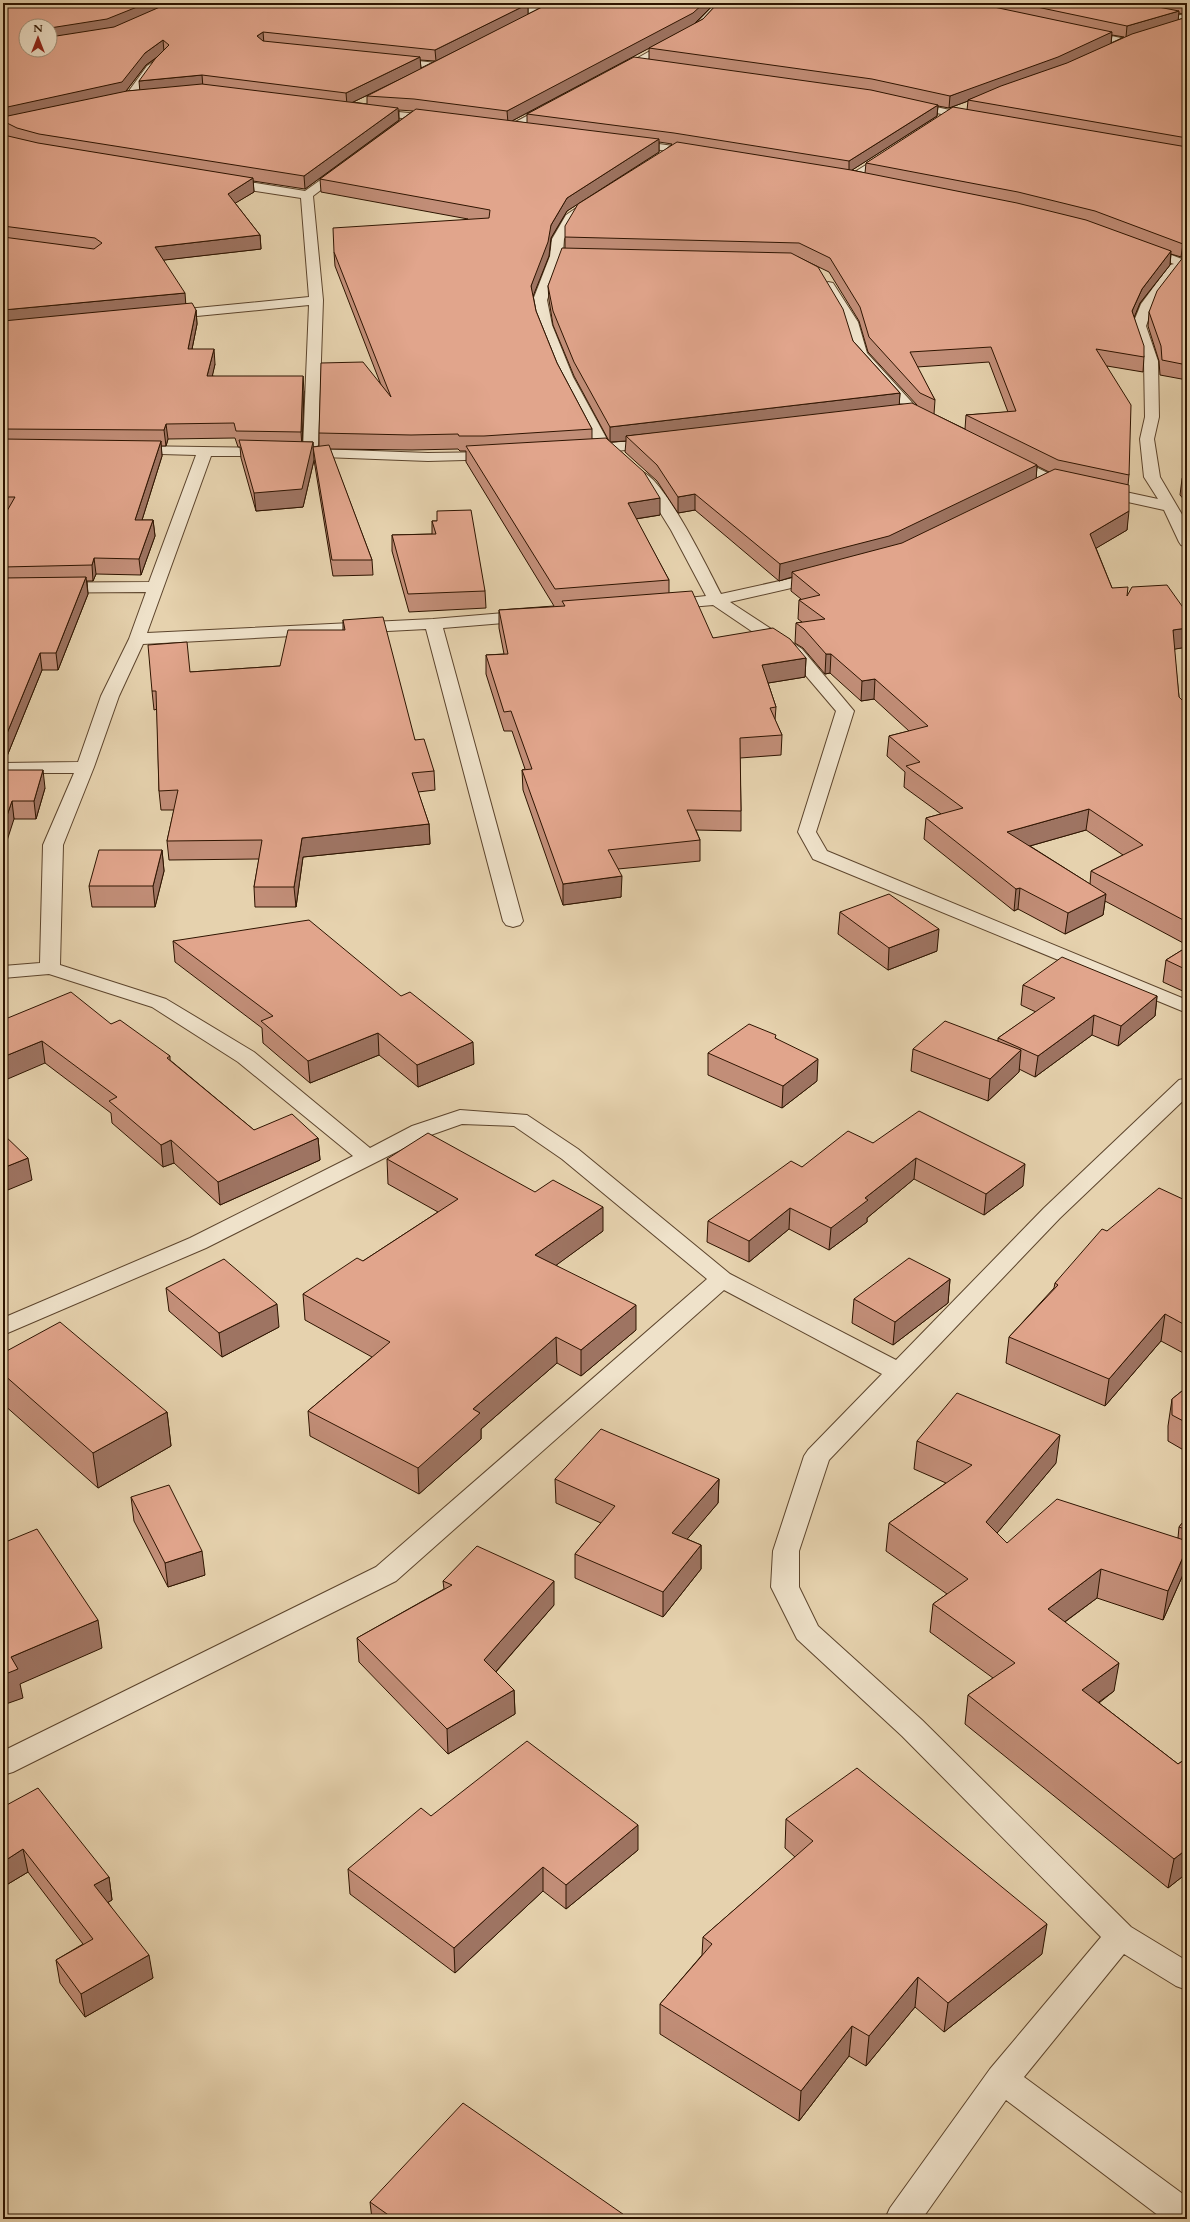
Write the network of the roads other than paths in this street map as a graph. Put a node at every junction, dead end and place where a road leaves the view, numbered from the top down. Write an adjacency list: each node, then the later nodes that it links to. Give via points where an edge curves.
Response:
1 (458, 3): 5 (street, via 547,10)
2 (722, 3): 12 (street, via 698,28)
3 (1145, 3): 4 (street, via 1151,13)
4 (1187, 19)
5 (524, 22)
6 (1187, 24): 7 (street)
7 (1172, 29)
8 (1072, 31): 9 (street, via 1130,41)
9 (1106, 51)
10 (164, 56): 17 (street, via 151,68)
11 (382, 60): 14 (street, via 440,65)
12 (635, 63): 13 (street); 15 (street)
13 (650, 65)
14 (416, 77)
15 (608, 77)
16 (143, 98): 17 (street)
17 (128, 99): 19 (street)
18 (559, 101): 30 (street)
19 (114, 102)
20 (900, 102): 23 (street)
21 (363, 106): 24 (street)
22 (969, 106): 23 (street)
23 (950, 114): 26 (street); 27 (street)
24 (414, 116): 25 (street); 28 (street)
25 (451, 120)
26 (981, 120)
27 (937, 122)
28 (402, 125)
29 (496, 126): 30 (street)
30 (510, 128): 31 (street)
31 (534, 131)
32 (619, 142): 34 (street)
33 (897, 148): 39 (street)
34 (674, 149): 35 (street); 36 (street)
35 (705, 154)
36 (655, 161)
37 (351, 162): 43 (street)
38 (836, 175): 39 (street)
39 (851, 178): 41 (street)
40 (214, 180): 43 (street)
41 (866, 181)
42 (611, 190): 45 (street, via 572,215 558,239)
43 (307, 195): 49 (street)
44 (1135, 244): 47 (street)
45 (556, 256): 46 (street); 55 (street, via 540,300 545,325 566,377)
46 (603, 257)
47 (1184, 263): 66 (street, via 1148,304 1139,326 1151,361 1152,417 1147,439 1152,476)
48 (823, 276): 51 (street, via 851,322 860,354)
49 (316, 300): 50 (street); 59 (street)
50 (155, 317)
51 (913, 412): 52 (street); 53 (street)
52 (898, 414)
53 (942, 426)
54 (673, 441): 55 (street)
55 (607, 448): 58 (street); 62 (street)
56 (120, 450): 57 (street)
57 (205, 450): 59 (street); 69 (street)
58 (574, 450)
59 (310, 453): 61 (street, via 428,457)
60 (997, 454): 64 (street)
61 (514, 455)
62 (622, 458)
63 (634, 469): 71 (street, via 651,485 679,530)
64 (1051, 481): 65 (street); 66 (street)
65 (1031, 491)
66 (1169, 506): 67 (street)
67 (1186, 535)
68 (835, 573): 71 (street)
69 (157, 587): 70 (street); 75 (street)
70 (3, 588)
71 (716, 600): 72 (street); 81 (street, via 796,653 845,711 807,832 820,855)
72 (653, 605)
73 (543, 614): 74 (street)
74 (433, 624): 75 (street); 78 (street)
75 (137, 639): 76 (street, via 110,696)
76 (85, 767): 77 (street); 79 (street, via 53,846)
77 (3, 768)
78 (513, 921)
79 (50, 968): 80 (street); 83 (street, via 159,1003 246,1057)
80 (3, 972)
81 (1187, 1007)
82 (1186, 1087): 86 (street, via 1052,1213)
83 (366, 1156): 84 (street, via 420,1131 460,1117 519,1120 570,1154); 85 (street, via 198,1243)
84 (722, 1279): 86 (street); 87 (street, via 386,1574)
85 (3, 1327)
86 (899, 1372): 88 (street, via 817,1456 786,1551 785,1587 807,1632 912,1728)
87 (3, 1764)
88 (1120, 1936): 89 (street); 90 (street)
89 (1187, 1977)
90 (1002, 2079): 91 (street); 92 (street)
91 (1187, 2217)
92 (902, 2219)

